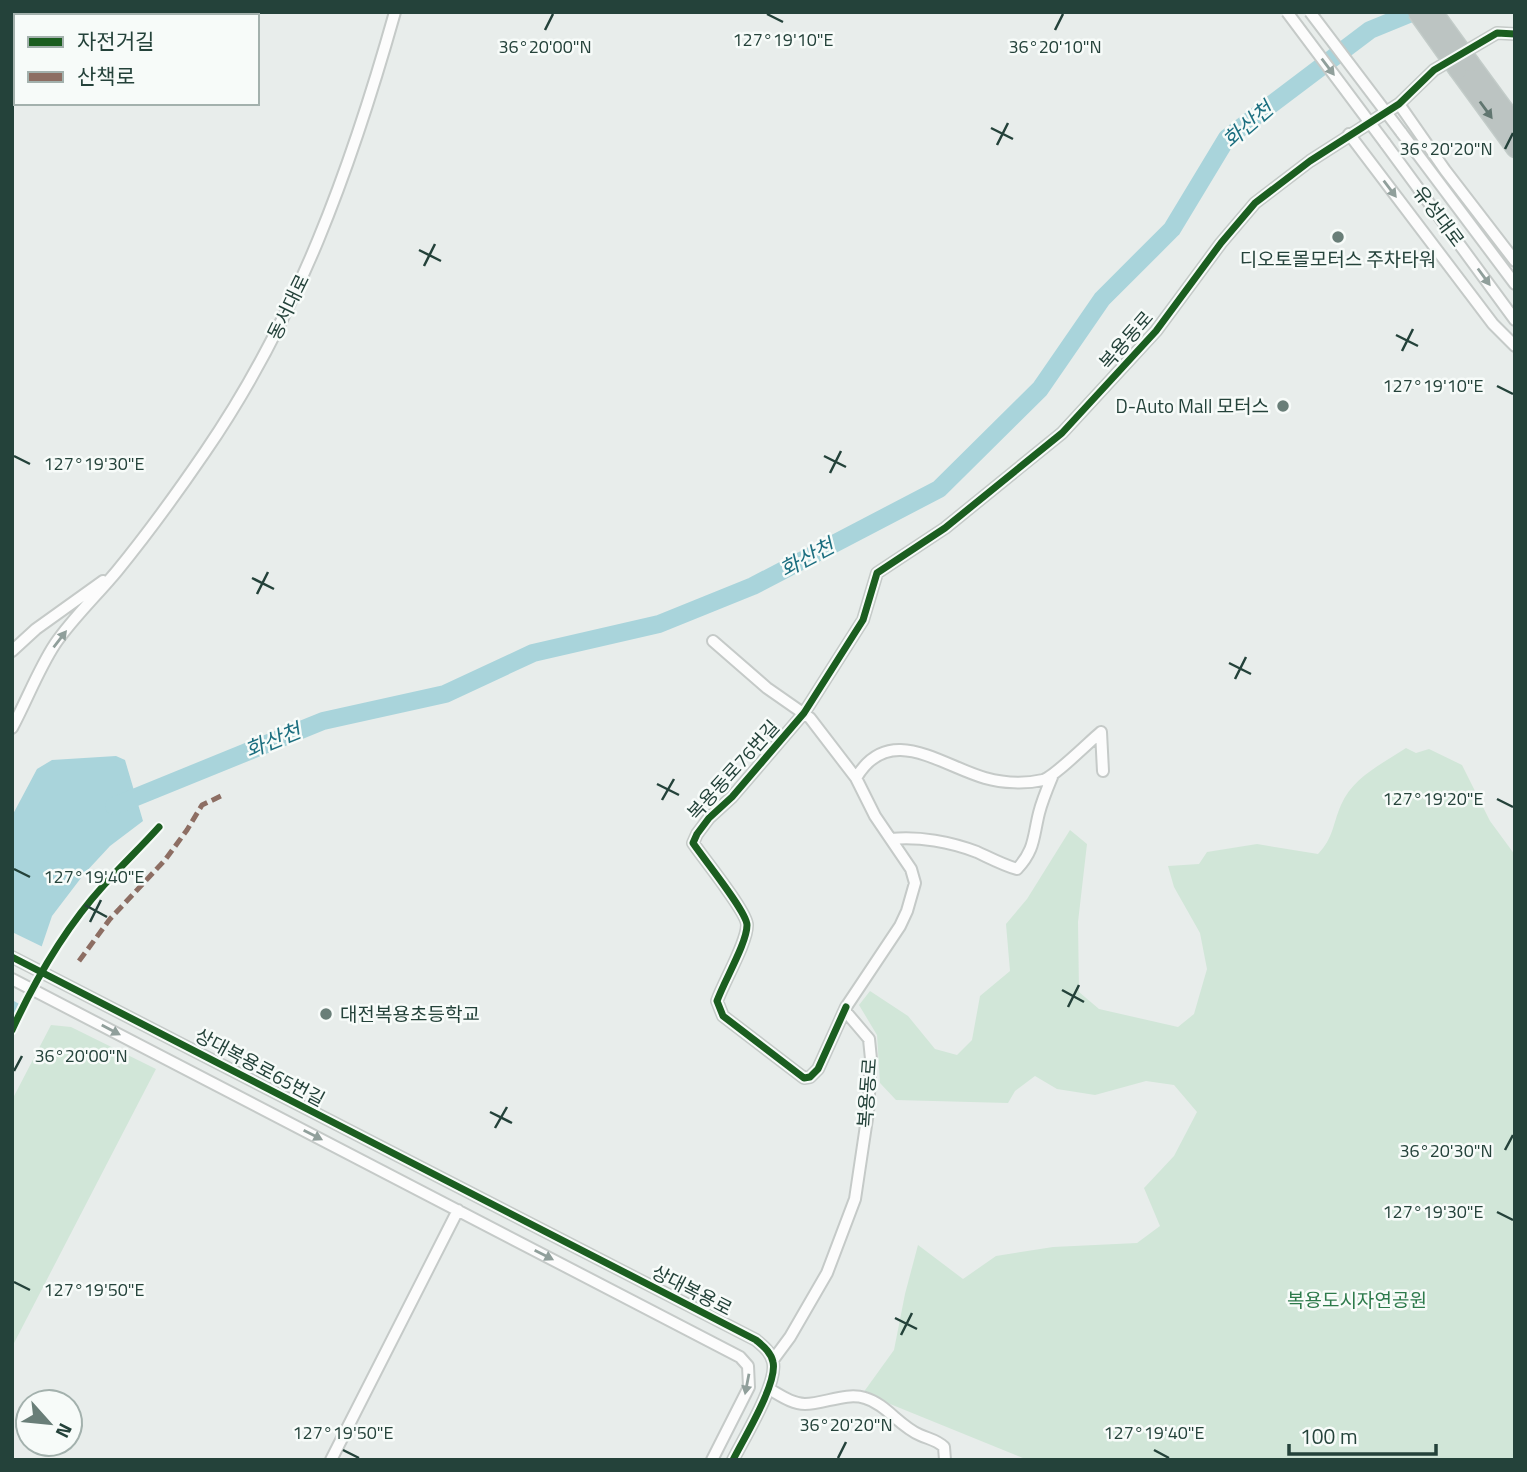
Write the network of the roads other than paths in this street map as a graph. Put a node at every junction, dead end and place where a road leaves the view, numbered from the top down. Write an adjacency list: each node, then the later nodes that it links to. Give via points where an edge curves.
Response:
1 (395, 12): 16 (street, 동서대로, via 346,171 281,324 206,451)
2 (1287, 12): 14 (street, 유성대로, one-way to 14, bridge)
3 (1310, 12): 13 (street, 유성대로, bridge)
4 (1416, 12): 7 (highway, bridge)
5 (1434, 12): 7 (highway, bridge)
6 (1515, 34): 8 (street, 복용동로, via 1497,33 1434,70)
7 (1464, 67): 9 (highway); 11 (highway, one-way to 11)
8 (1399, 104): 10 (street, 복용동로); 12 (street)
9 (1515, 124)
10 (1349, 134): 15 (street, one-way to 15, via 1493,324); 19 (street, 복용동로, via 1255,204 1156,331 1062,433 946,528 877,573 863,620)
11 (1515, 149)
12 (1515, 261)
13 (1515, 284)
14 (1515, 320)
15 (1515, 346)
16 (117, 571): 18 (street, 동서대로); 20 (street, 동서대로, one-way to 16, via 57,641)
17 (713, 641): 19 (street)
18 (12, 651)
19 (804, 713): 23 (street); 27 (street, 복용동로76번길, via 709,818 694,843 743,911 747,925 716,1001 723,1016 804,1078 818,1069)
20 (12, 729)
21 (1103, 771): 22 (street, via 1101,732)
22 (1052, 777): 23 (street, via 1014,782 986,778 914,751 893,751 865,762); 24 (street, via 1028,857 1017,869 961,847)
23 (856, 778): 24 (street)
24 (891, 839): 27 (street, via 911,869 913,895 900,926)
25 (12, 957): 28 (street, 상대복용로65번길)
26 (12, 979): 29 (street, 상대복용로65번길, one-way to 29)
27 (846, 1006): 31 (street, 복용동로, via 869,1039 871,1059 855,1199 827,1273)
28 (492, 1206): 31 (street, 상대복용로, via 756,1340)
29 (458, 1210): 30 (street, 상대복용로65번길); 33 (street)
30 (483, 1223): 34 (street, 상대복용로, one-way to 34, via 740,1357 748,1366 749,1387)
31 (773, 1360): 32 (street)
32 (769, 1389): 35 (street); 36 (street, via 802,1404 864,1397 908,1429 938,1442 944,1447)
33 (331, 1460)
34 (712, 1460)
35 (733, 1460)
36 (945, 1460)

